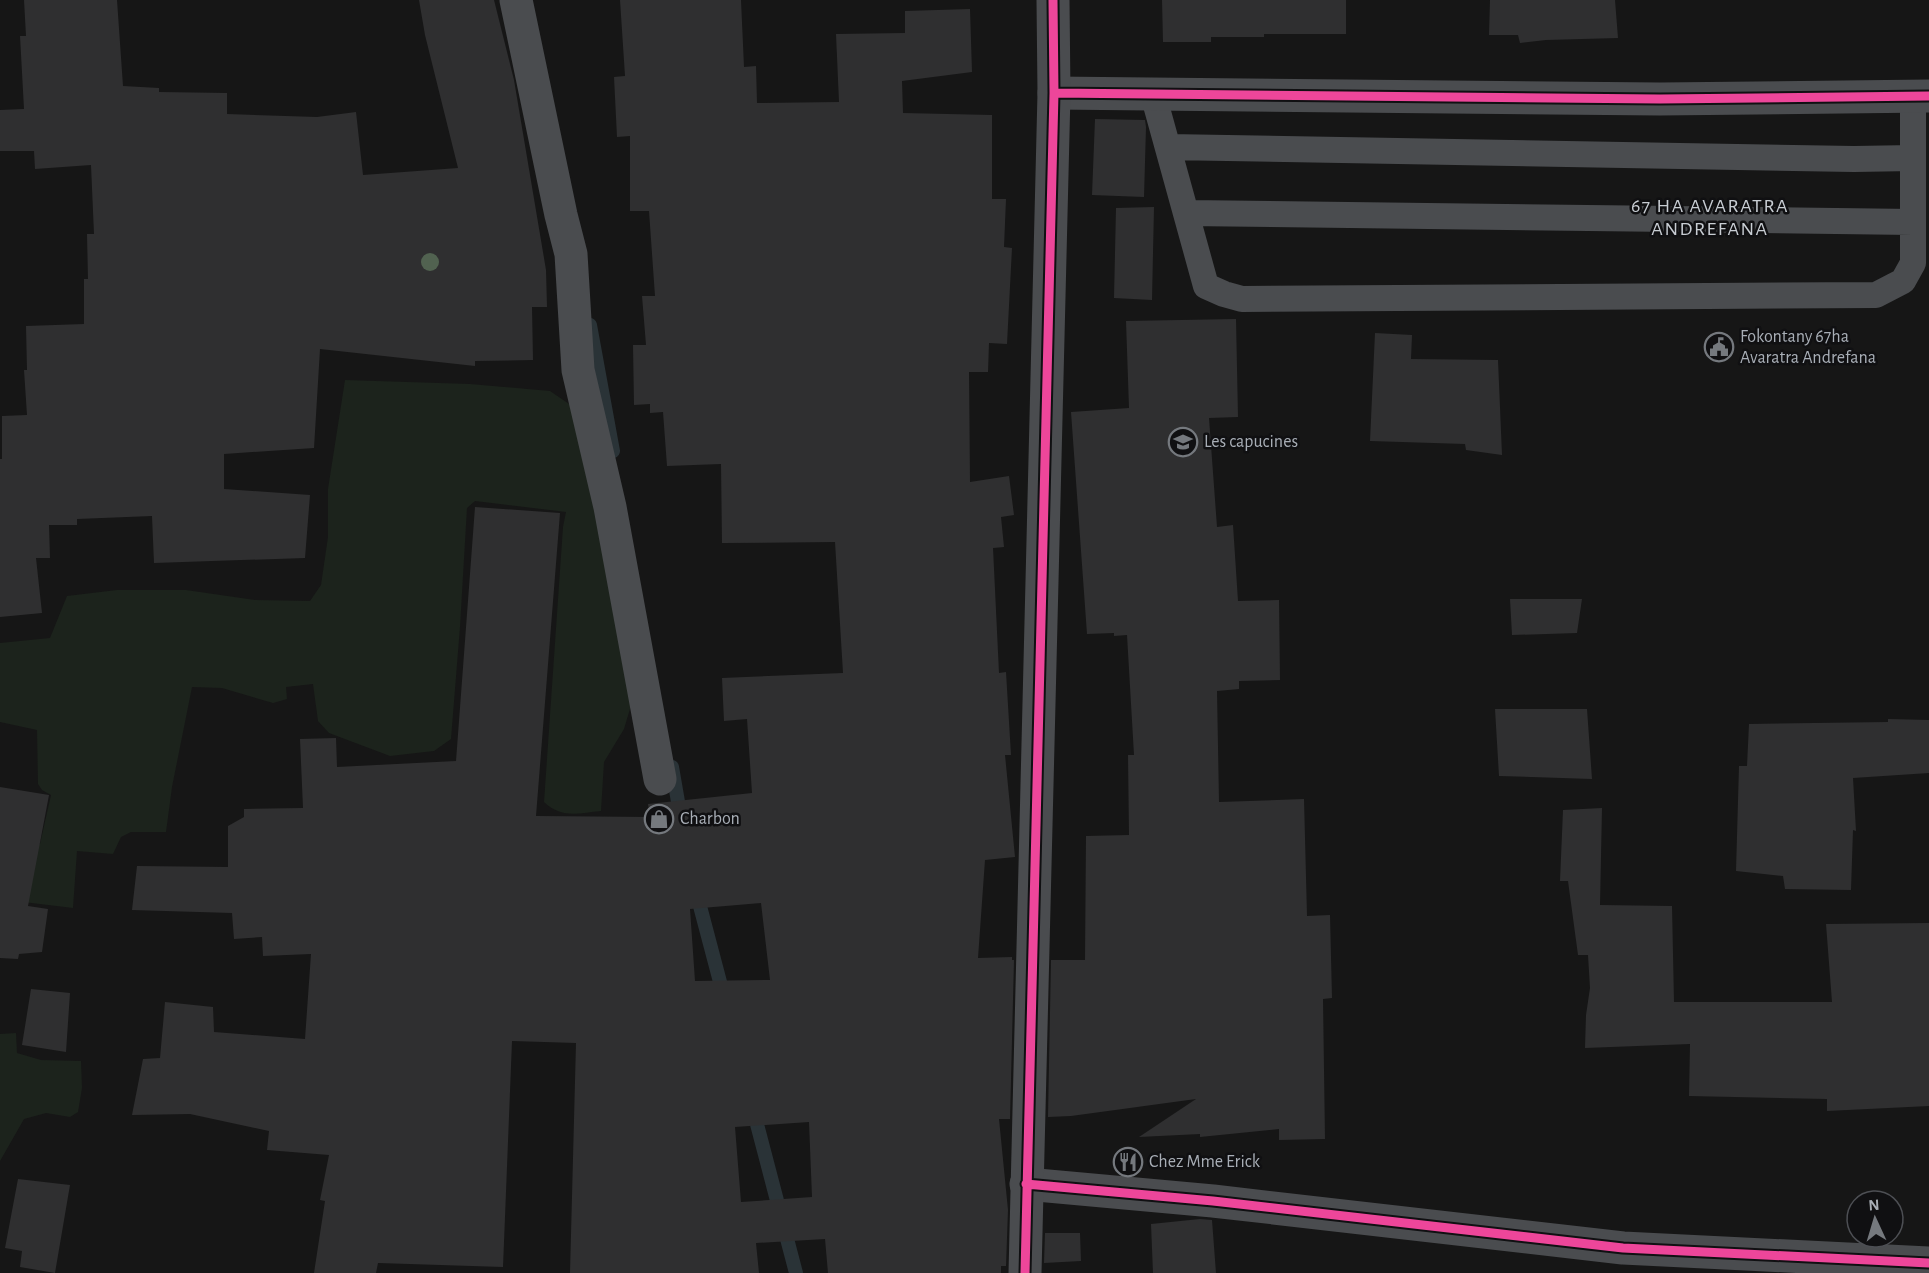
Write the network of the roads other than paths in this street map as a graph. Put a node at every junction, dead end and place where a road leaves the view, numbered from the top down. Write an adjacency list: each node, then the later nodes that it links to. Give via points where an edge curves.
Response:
1 (516, 0): 11 (street)
2 (539, 0): 11 (street, via 579,236)
3 (1053, 0): 4 (street)
4 (1054, 93): 5 (street); 13 (street)
5 (1153, 94): 6 (street, via 1660,99); 7 (lane)
6 (1921, 96): 8 (lane)
7 (1168, 147): 8 (lane); 9 (lane)
8 (1913, 158): 10 (lane)
9 (1187, 213): 10 (lane); 10 (lane, via 1206,286 1242,299 1876,295 1903,281 1908,272 1913,262)
10 (1913, 222)
11 (571, 254): 12 (street, via 578,370 609,507)
12 (660, 779)
13 (1026, 1184): 14 (street, via 1213,1201 1623,1248); 15 (street)
14 (1929, 1263)
15 (1025, 1273)

